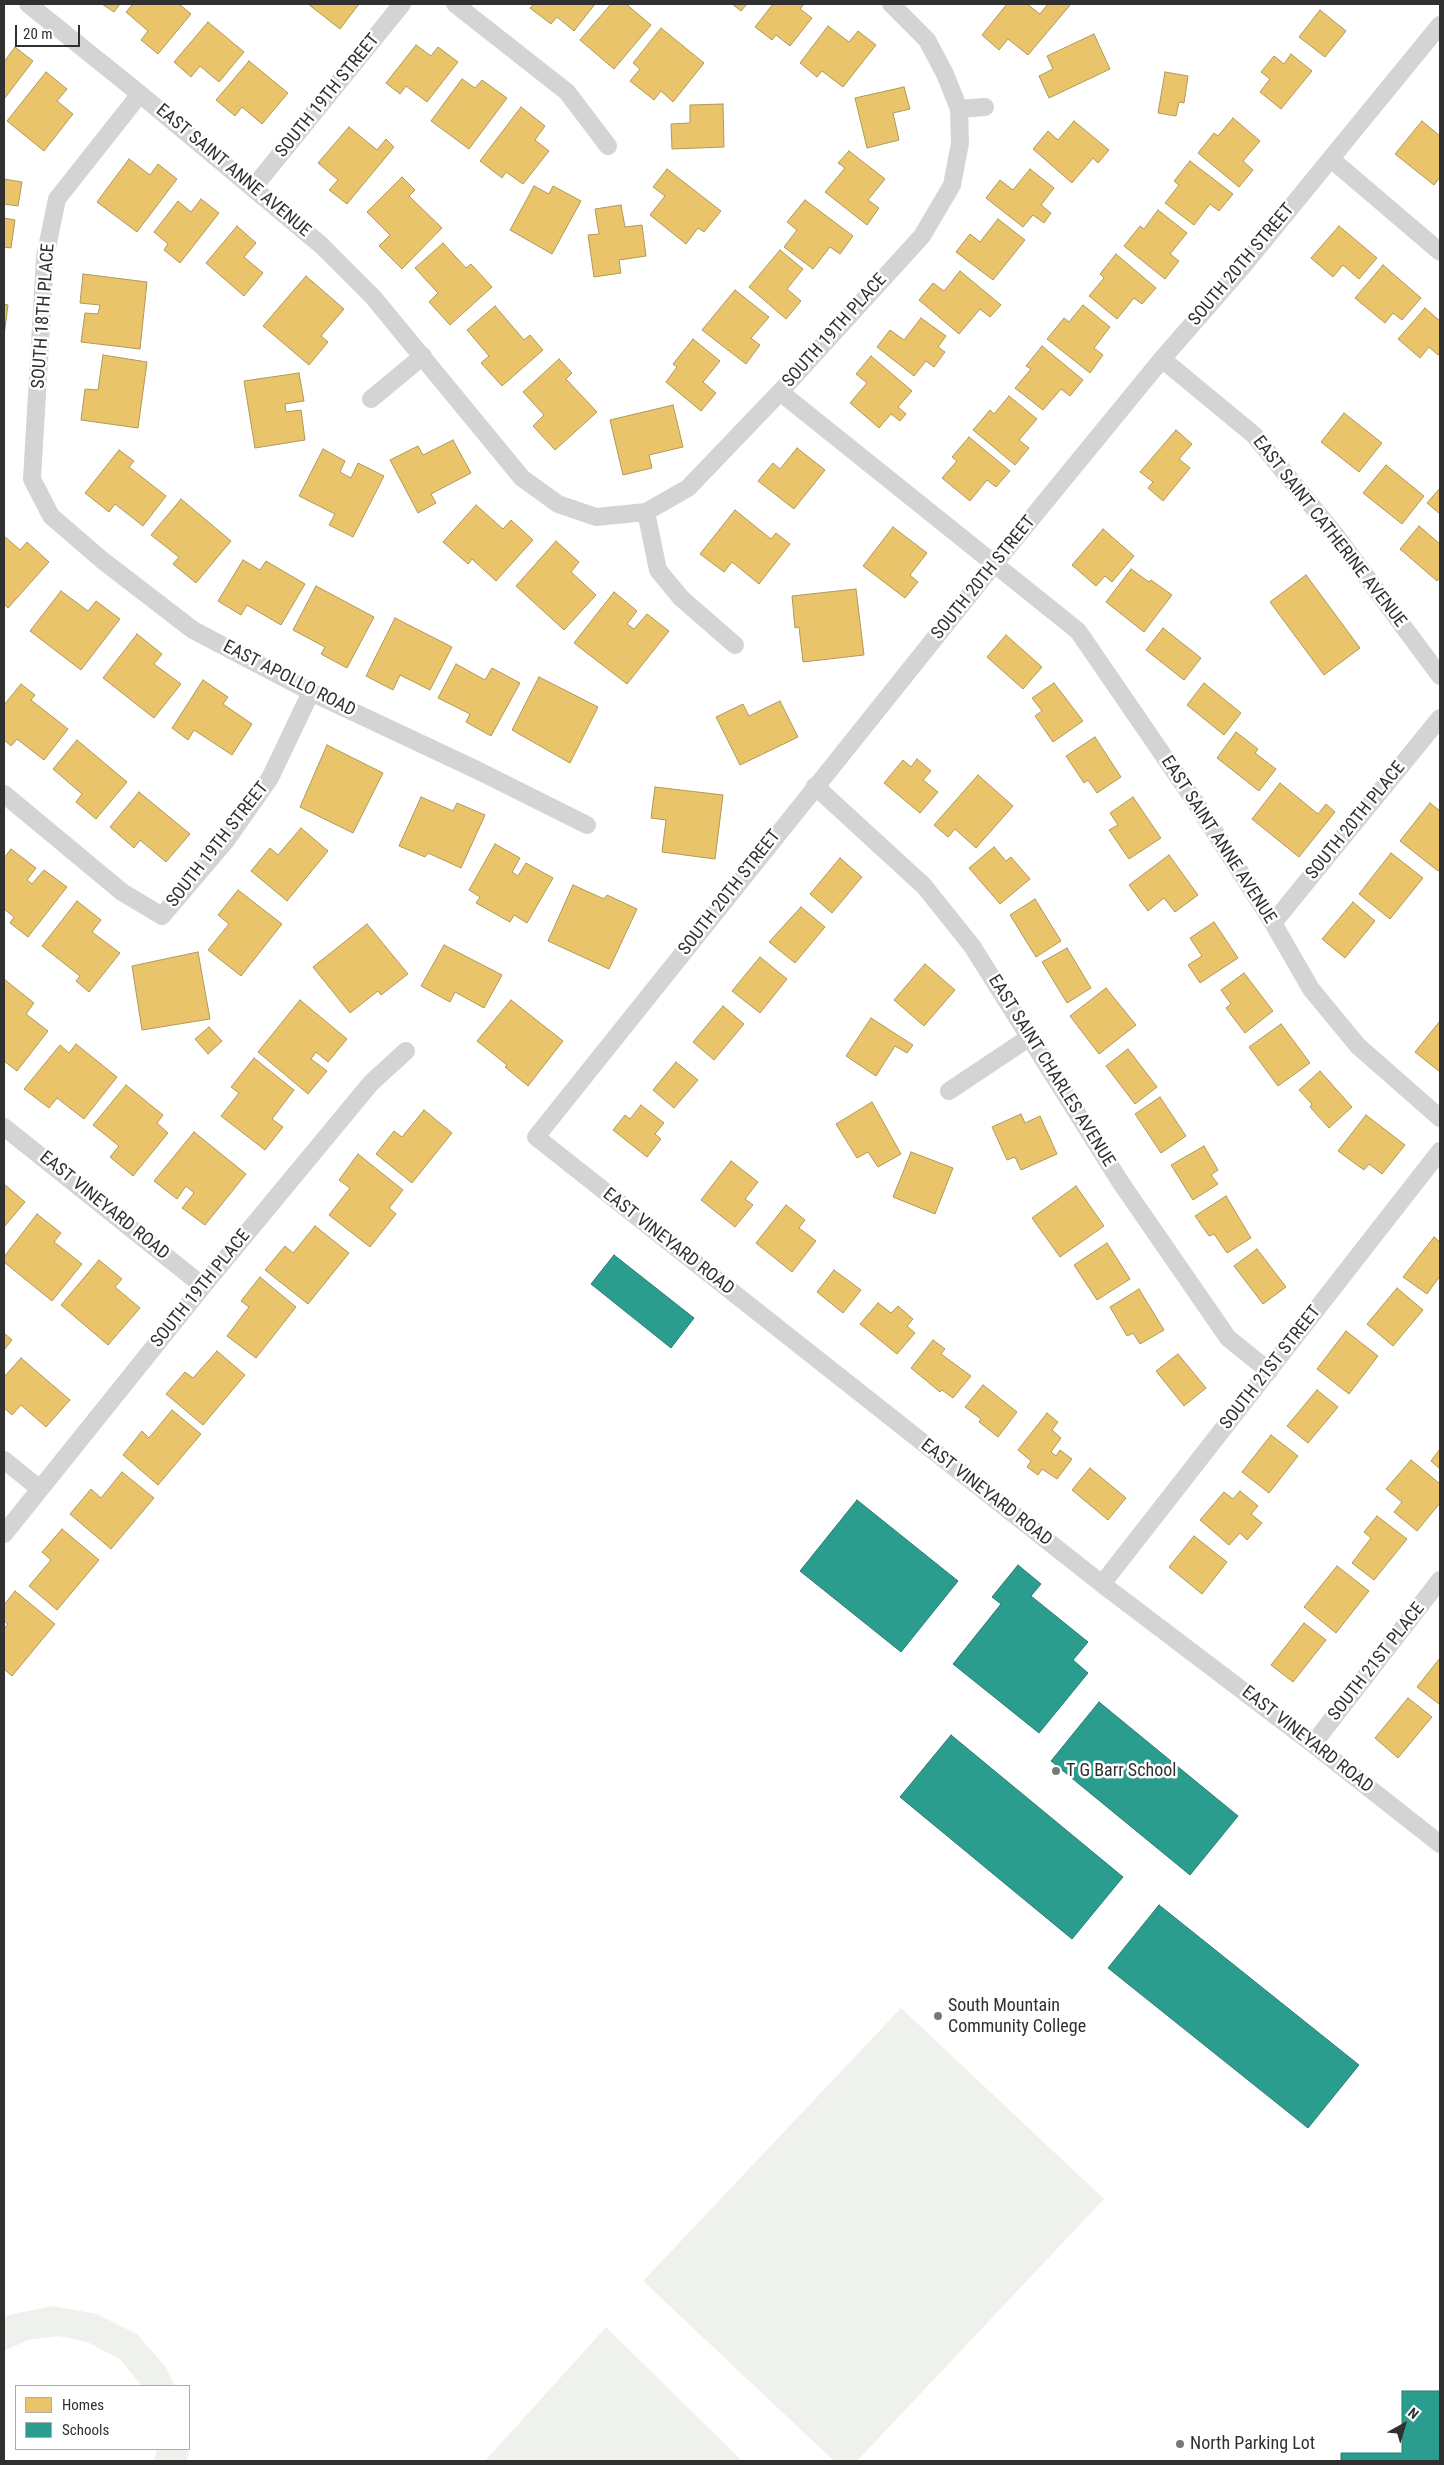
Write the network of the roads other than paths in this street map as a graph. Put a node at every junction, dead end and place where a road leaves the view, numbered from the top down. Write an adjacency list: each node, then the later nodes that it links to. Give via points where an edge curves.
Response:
1 (28, 4): 6 (street, EAST SAINT ANNE AVENUE)
2 (402, 4): 11 (street, SOUTH 19TH STREET)
3 (456, 4): 9 (street, via 567,92)
4 (891, 4): 8 (street, SOUTH 19TH PLACE, via 927,40)
5 (1440, 25): 10 (street, SOUTH 20TH STREET)
6 (140, 94): 11 (street, EAST SAINT ANNE AVENUE); 17 (street, SOUTH 18TH PLACE, via 57,199 45,257)
7 (985, 107): 8 (street)
8 (959, 110): 15 (street, SOUTH 19TH PLACE, via 960,143 952,185 922,236)
9 (608, 146)
10 (1332, 159): 12 (street); 14 (street, SOUTH 20TH STREET)
11 (253, 188): 13 (street, EAST SAINT ANNE AVENUE, via 321,244 373,297)
12 (1440, 252)
13 (423, 356): 16 (street); 18 (street, EAST SAINT ANNE AVENUE, via 522,478 558,504 596,517)
14 (1162, 359): 19 (street, SOUTH 20TH STREET); 21 (street, EAST SAINT CATHERINE AVENUE, via 1254,435 1337,537)
15 (780, 392): 18 (street, SOUTH 19TH PLACE, via 688,488); 19 (street)
16 (371, 399)
17 (32, 478): 22 (street, EAST APOLLO ROAD, via 51,516 193,630)
18 (646, 512): 20 (street, via 658,570 681,598)
19 (995, 563): 24 (street, SOUTH 20TH STREET); 27 (street, EAST SAINT ANNE AVENUE, via 1078,631 1134,709)
20 (735, 645)
21 (1440, 676)
22 (311, 692): 25 (street, SOUTH 19TH STREET, via 270,778 226,842 162,916 122,892); 26 (street, EAST APOLLO ROAD)
23 (1440, 718): 27 (street, SOUTH 20TH PLACE)
24 (815, 786): 28 (street, EAST SAINT CHARLES AVENUE, via 924,886 972,946); 33 (street, SOUTH 20TH STREET)
25 (4, 794)
26 (588, 825)
27 (1272, 923): 31 (street, EAST SAINT ANNE AVENUE, via 1312,990 1358,1046)
28 (1030, 1037): 30 (street); 36 (street, EAST SAINT CHARLES AVENUE, via 1121,1183 1228,1338)
29 (406, 1051): 35 (street, SOUTH 19TH PLACE, via 370,1082)
30 (949, 1091)
31 (1440, 1118)
32 (4, 1127): 35 (street, EAST VINEYARD ROAD)
33 (536, 1137): 41 (street, EAST VINEYARD ROAD)
34 (1440, 1151): 36 (street, SOUTH 21ST STREET)
35 (203, 1286): 38 (street, SOUTH 19TH PLACE)
36 (1268, 1371): 41 (street, SOUTH 21ST STREET)
37 (4, 1460): 38 (street)
38 (40, 1489): 39 (street, SOUTH 19TH PLACE)
39 (4, 1534)
40 (1440, 1580): 42 (street, SOUTH 21ST PLACE)
41 (1102, 1584): 42 (street, EAST VINEYARD ROAD)
42 (1313, 1744): 43 (street, EAST VINEYARD ROAD)
43 (1440, 1844)

